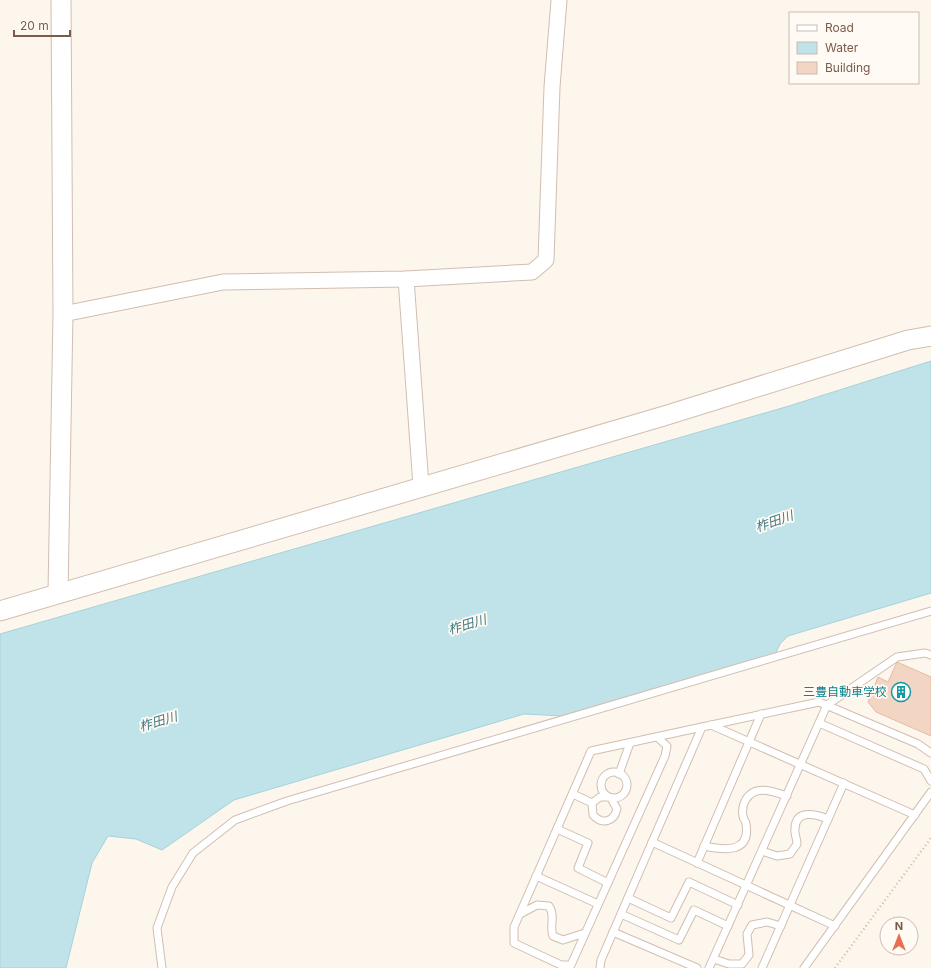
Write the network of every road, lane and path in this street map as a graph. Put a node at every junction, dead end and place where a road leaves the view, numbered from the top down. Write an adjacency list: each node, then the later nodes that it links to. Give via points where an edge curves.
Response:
1 (61, 0): 4 (street)
2 (559, 0): 3 (street, via 552,87 546,260 532,272)
3 (406, 279): 4 (street, via 223,282); 6 (street)
4 (63, 314): 7 (street)
5 (931, 336): 6 (street, via 908,340 664,416)
6 (421, 486): 7 (street)
7 (58, 593): 8 (street)
8 (0, 611)
9 (931, 611): 52 (lane, via 287,801 235,820 193,853 172,887 157,928)
10 (931, 655): 11 (lane, via 924,653 897,657)
11 (827, 705): 12 (lane, via 819,702); 13 (lane); 19 (lane, via 918,744)
12 (761, 714): 14 (lane); 18 (lane)
13 (819, 723): 20 (lane); 22 (lane, via 924,770)
14 (711, 725): 15 (lane); 18 (lane)
15 (702, 727): 16 (lane); 33 (lane)
16 (656, 737): 17 (lane); 38 (lane, via 667,746 665,756)
17 (630, 743): 21 (lane); 25 (lane, via 591,751)
18 (749, 743): 20 (lane); 34 (lane)
19 (931, 753)
20 (801, 763): 23 (lane); 26 (lane)
21 (619, 774): 27 (lane, via 625,779 626,787 623,794); 27 (lane, via 611,773 604,778 601,786)
22 (931, 781)
23 (844, 783): 29 (lane); 30 (lane)
24 (931, 792): 29 (lane)
25 (573, 794): 28 (lane); 31 (lane)
26 (787, 796): 34 (lane, via 759,790 750,794 742,808 746,832 739,846 730,850); 35 (lane)
27 (609, 797): 28 (lane, via 600,797); 28 (lane, via 614,801 616,809 614,816 607,821 599,820 593,815)
28 (592, 803)
29 (914, 814): 48 (lane)
30 (828, 819): 35 (lane, via 817,814 800,816 795,828 797,844 790,854 777,856); 43 (lane)
31 (557, 829): 37 (lane); 38 (lane, via 588,844 578,868)
32 (931, 838): 58 (path)
33 (652, 842): 36 (lane); 40 (lane)
34 (704, 846): 36 (lane)
35 (762, 851): 39 (lane)
36 (697, 863): 39 (lane)
37 (536, 876): 41 (lane); 44 (lane)
38 (608, 883): 41 (lane)
39 (746, 886): 42 (lane); 43 (lane)
40 (628, 898): 42 (lane, via 671,918 689,882); 45 (lane)
41 (598, 904): 50 (lane)
42 (738, 904): 46 (lane)
43 (791, 905): 47 (lane); 48 (lane)
44 (519, 914): 50 (lane, via 537,906 549,906 553,916 553,936 563,940); 50 (lane, via 514,927 514,943 561,965 571,965)
45 (621, 914): 46 (lane, via 679,940 694,910); 49 (lane)
46 (728, 926): 51 (lane)
47 (781, 926): 51 (lane, via 767,922 752,925 746,939 749,955 742,964 729,964); 56 (lane)
48 (834, 926): 57 (lane)
49 (613, 932): 53 (lane); 54 (lane)
50 (585, 933)
51 (714, 958): 55 (lane)
52 (162, 968)
53 (600, 968)
54 (696, 968)
55 (709, 968)
56 (762, 968)
57 (804, 968)
58 (835, 968)

